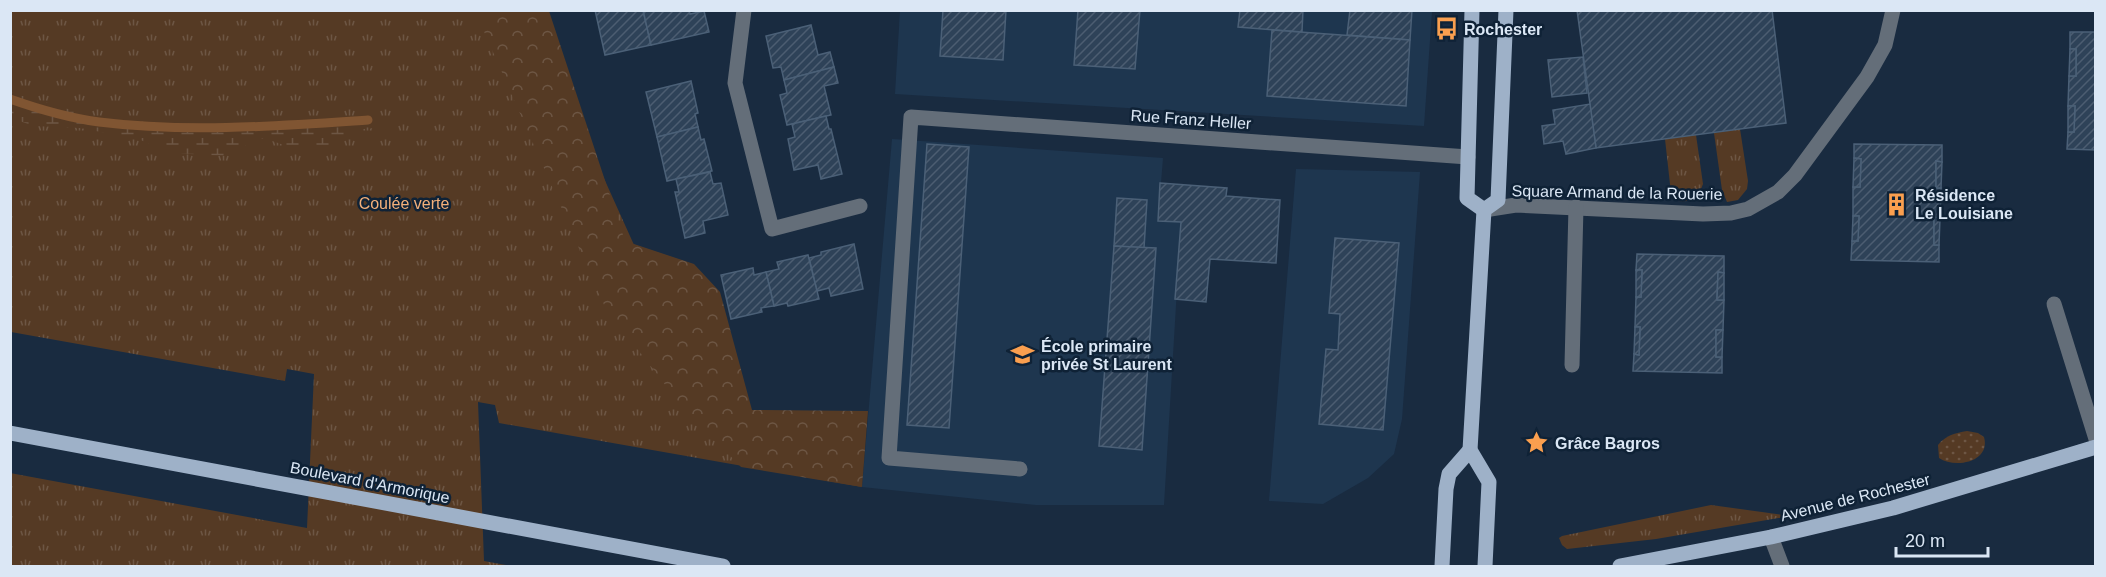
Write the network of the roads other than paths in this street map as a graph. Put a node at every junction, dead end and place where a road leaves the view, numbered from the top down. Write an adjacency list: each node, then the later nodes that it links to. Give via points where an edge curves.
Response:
1 (744, 10): 6 (street, via 735,84 771,229)
2 (1473, 10): 5 (main road)
3 (1506, 10): 8 (main road, via 1498,200)
4 (1893, 10): 7 (street, Square Armand de la Rouerie, via 1885,45 1867,77 1819,144 1778,192 1755,206 1731,213)
5 (1468, 157): 8 (main road, via 1467,198); 15 (street, Rue Franz Heller, via 911,117 889,458)
6 (860, 206)
7 (1576, 207): 8 (street, Square Armand de la Rouerie, via 1516,205); 10 (street)
8 (1484, 210): 14 (main road)
9 (2054, 304): 12 (street)
10 (1572, 365)
11 (10, 433): 17 (main road, Boulevard d'Armorique)
12 (2096, 439)
13 (2096, 447): 16 (main road, Avenue de Rochester, via 1893,508)
14 (1470, 450): 18 (main road, via 1449,474); 19 (main road, via 1489,482)
15 (1020, 469)
16 (1771, 537): 20 (main road, Avenue de Rochester); 21 (street)
17 (723, 567)
18 (1442, 567)
19 (1485, 567)
20 (1620, 567)
21 (1782, 567)

